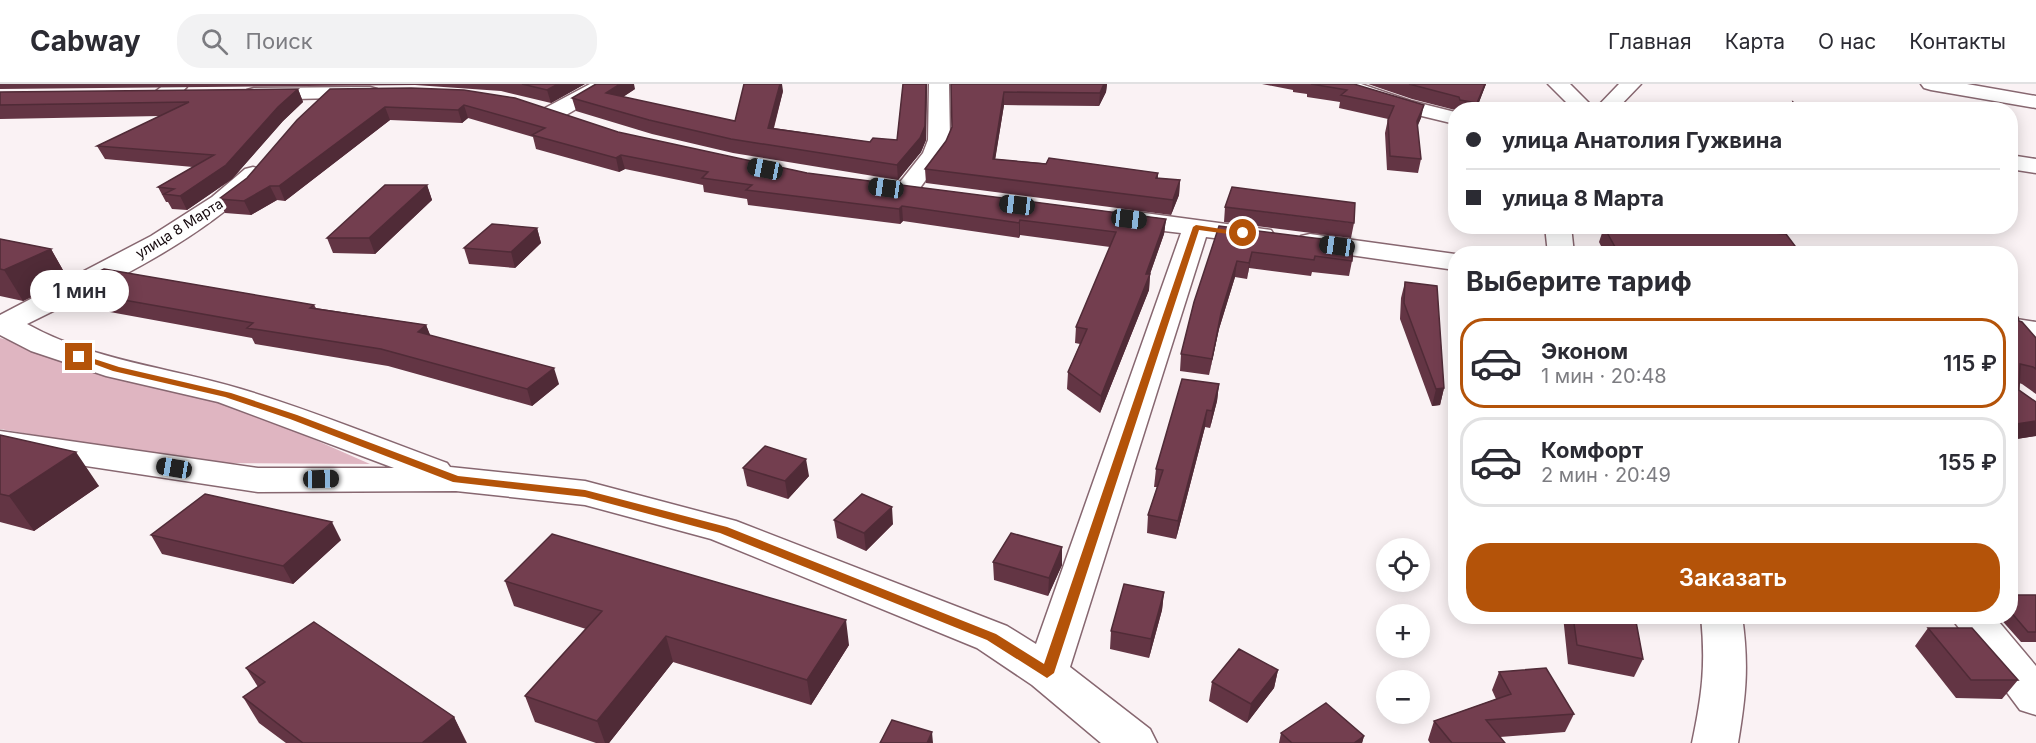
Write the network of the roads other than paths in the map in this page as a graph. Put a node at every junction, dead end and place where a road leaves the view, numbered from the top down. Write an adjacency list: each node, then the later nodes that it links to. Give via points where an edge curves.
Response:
1 (604, 84): 15 (street, via 543,110)
2 (939, 84): 19 (street, via 939,140 934,154 895,190)
3 (1337, 84): 13 (street)
4 (1558, 84): 10 (street)
5 (1631, 84): 11 (street)
6 (1931, 84): 12 (street)
7 (329, 93): 8 (street); 9 (street); 14 (street)
8 (394, 93)
9 (228, 94)
10 (1575, 102)
11 (1612, 102)
12 (2036, 102)
13 (1448, 116)
14 (300, 120)
15 (579, 123)
16 (270, 155): 23 (street, улица 8 Марта, via 243,186 183,228 100,277)
17 (2018, 163): 18 (street)
18 (2036, 165)
19 (929, 194)
20 (1103, 216): 21 (street)
21 (1196, 227): 22 (street); 30 (street)
22 (1448, 261)
23 (1, 326): 27 (street, улица 8 Марта, via 42,345 117,369 228,395)
24 (2018, 328): 25 (street)
25 (2036, 331)
26 (0, 442): 27 (street, улица 8 Марта, via 258,480)
27 (456, 479): 30 (street, улица 8 Марта, via 585,493 723,530 992,637)
28 (1722, 624): 33 (street, via 1726,655 1724,695)
29 (1977, 624): 31 (street)
30 (1047, 673): 32 (street, улица 8 Марта)
31 (2036, 697)
32 (1134, 743)
33 (1715, 743)

